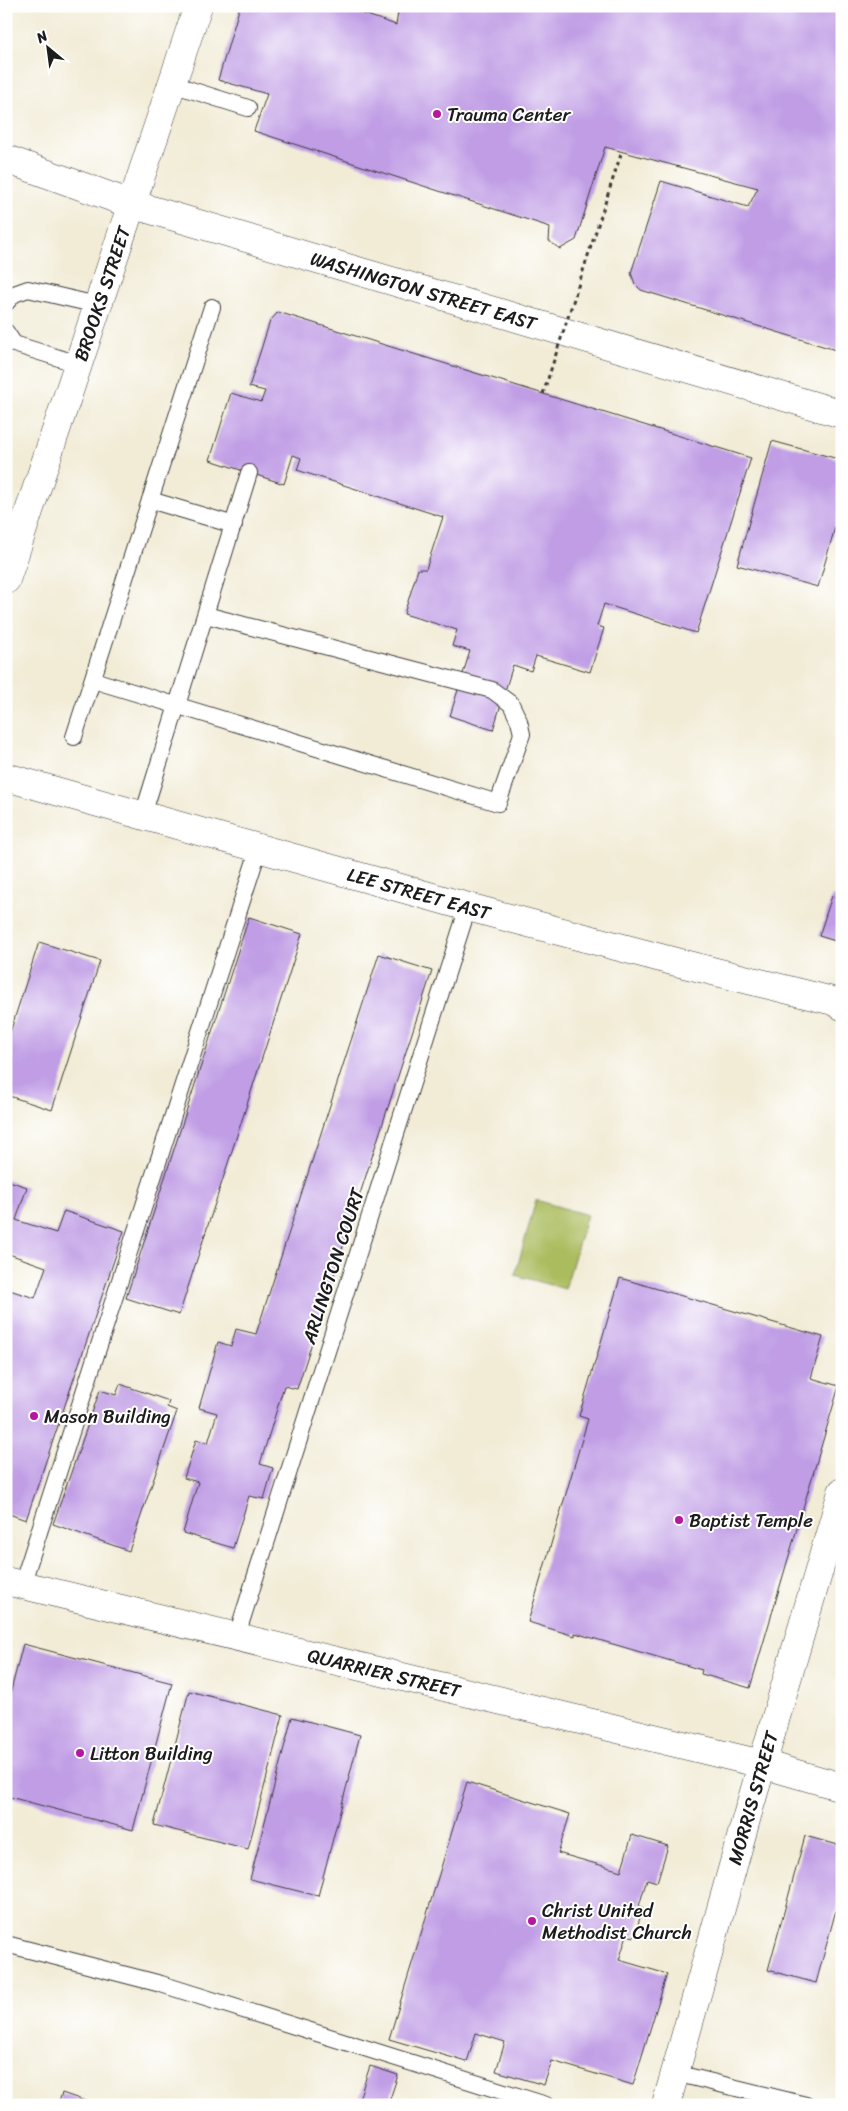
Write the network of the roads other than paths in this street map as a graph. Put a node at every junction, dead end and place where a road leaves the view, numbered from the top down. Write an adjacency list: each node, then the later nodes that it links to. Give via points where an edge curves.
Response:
1 (198, 6): 2 (main road, BROOKS STREET)
2 (172, 84): 3 (lane); 5 (main road, BROOKS STREET)
3 (248, 108)
4 (6, 159): 5 (main road, WASHINGTON STREET EAST)
5 (131, 204): 7 (main road, BROOKS STREET); 11 (main road, WASHINGTON STREET EAST)
6 (6, 303): 7 (lane, via 14,294 28,289)
7 (97, 306): 10 (main road, BROOKS STREET)
8 (212, 307): 13 (lane)
9 (6, 332): 10 (lane, via 14,344)
10 (78, 364): 15 (main road, BROOKS STREET)
11 (842, 414)
12 (250, 473): 14 (lane)
13 (150, 500): 14 (lane); 17 (lane)
14 (234, 525): 16 (lane)
15 (6, 580)
16 (206, 614): 18 (lane); 18 (lane, via 492,690 512,704 522,734 498,803)
17 (93, 680): 18 (lane); 19 (lane)
18 (178, 705): 21 (lane)
19 (74, 737)
20 (6, 776): 21 (main road, LEE STREET EAST)
21 (143, 815): 22 (main road, LEE STREET EAST)
22 (259, 848): 23 (main road, LEE STREET EAST); 26 (lane)
23 (468, 907): 24 (main road, LEE STREET EAST); 27 (lane, ARLINGTON COURT)
24 (839, 1003)
25 (842, 1492): 28 (main road, MORRIS STREET)
26 (14, 1583): 27 (main road, QUARRIER STREET)
27 (236, 1638): 28 (main road, QUARRIER STREET)
28 (762, 1764): 29 (main road, QUARRIER STREET); 31 (main road, MORRIS STREET)
29 (842, 1787)
30 (6, 1944): 32 (lane, via 161,1984)
31 (675, 2073): 33 (main road, MORRIS STREET); 34 (lane)
32 (546, 2105)
33 (666, 2105)
34 (806, 2105)

